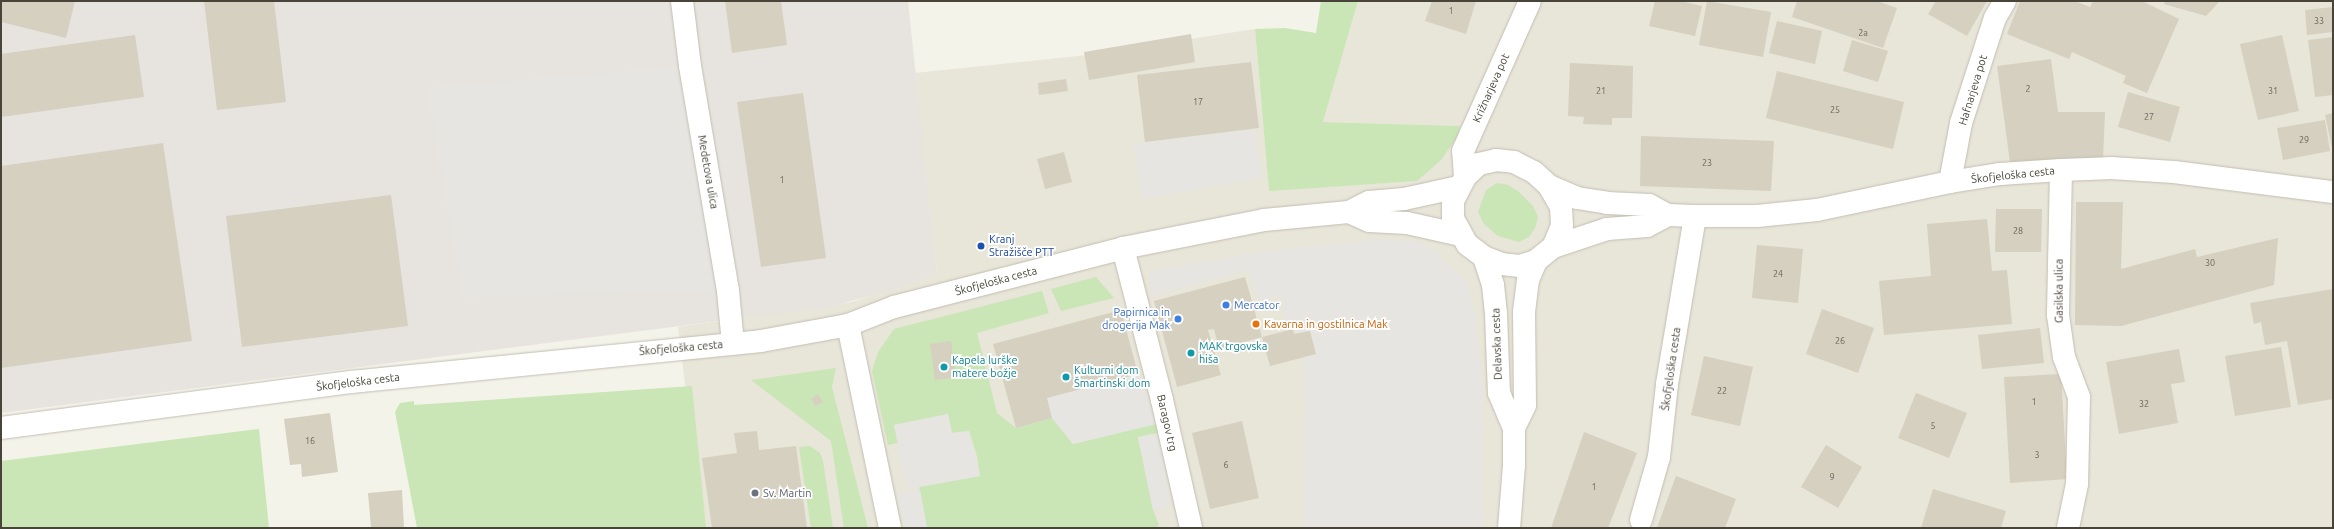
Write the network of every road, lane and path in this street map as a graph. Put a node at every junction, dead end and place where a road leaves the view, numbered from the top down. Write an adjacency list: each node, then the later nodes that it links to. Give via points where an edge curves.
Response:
1 (682, 1): 18 (street, Medetova ulica, via 690,66 728,291)
2 (1530, 1): 5 (street, Križnarjeva pot, via 1463,151)
3 (2005, 1): 6 (street, Hafnarjeva pot, via 1995,18 1961,123)
4 (2061, 170): 6 (street, Škofjeloška cesta, via 2000,174); 8 (street, Škofjeloška cesta, via 2111,168 2174,172); 25 (street, Gasilska ulica, via 2058,315 2064,357 2079,397 2077,484)
5 (1462, 182): 7 (street, via 1479,164 1496,160 1514,162 1534,172); 9 (street, Škofjeloška cesta, via 1404,199 1368,202); 12 (street, via 1453,201 1453,219)
6 (1950, 182): 11 (street, Škofjeloška cesta, via 1817,210 1757,216)
7 (1549, 186): 10 (street, Škofjeloška cesta, via 1577,198 1598,202 1649,205); 13 (street, via 1561,207 1562,226)
8 (2333, 192)
9 (1349, 212): 12 (street, Škofjeloška cesta, via 1369,221 1407,223); 14 (street, Škofjeloška cesta, via 1264,220)
10 (1668, 215): 11 (street, Škofjeloška cesta); 13 (street, Škofjeloška cesta, via 1647,226 1607,229)
11 (1695, 216): 21 (street, Škofjeloška cesta, via 1659,458)
12 (1460, 235): 15 (street)
13 (1553, 246): 16 (street)
14 (1123, 248): 17 (street, Škofjeloška cesta, via 894,307); 23 (street, Baragov trg, via 1162,400)
15 (1484, 257): 16 (street, via 1502,264 1520,266); 20 (street, Delavska cesta, via 1493,285 1499,393)
16 (1536, 261): 20 (street, Delavska cesta, via 1528,280 1524,312 1525,405)
17 (848, 326): 18 (street, Škofjeloška cesta); 22 (street)
18 (733, 344): 19 (street, Škofjeloška cesta, via 351,382)
19 (1, 428)
20 (1514, 428): 24 (street, Delavska cesta)
21 (1641, 520)
22 (890, 528)
23 (1191, 528)
24 (1510, 528)
25 (2068, 528)

